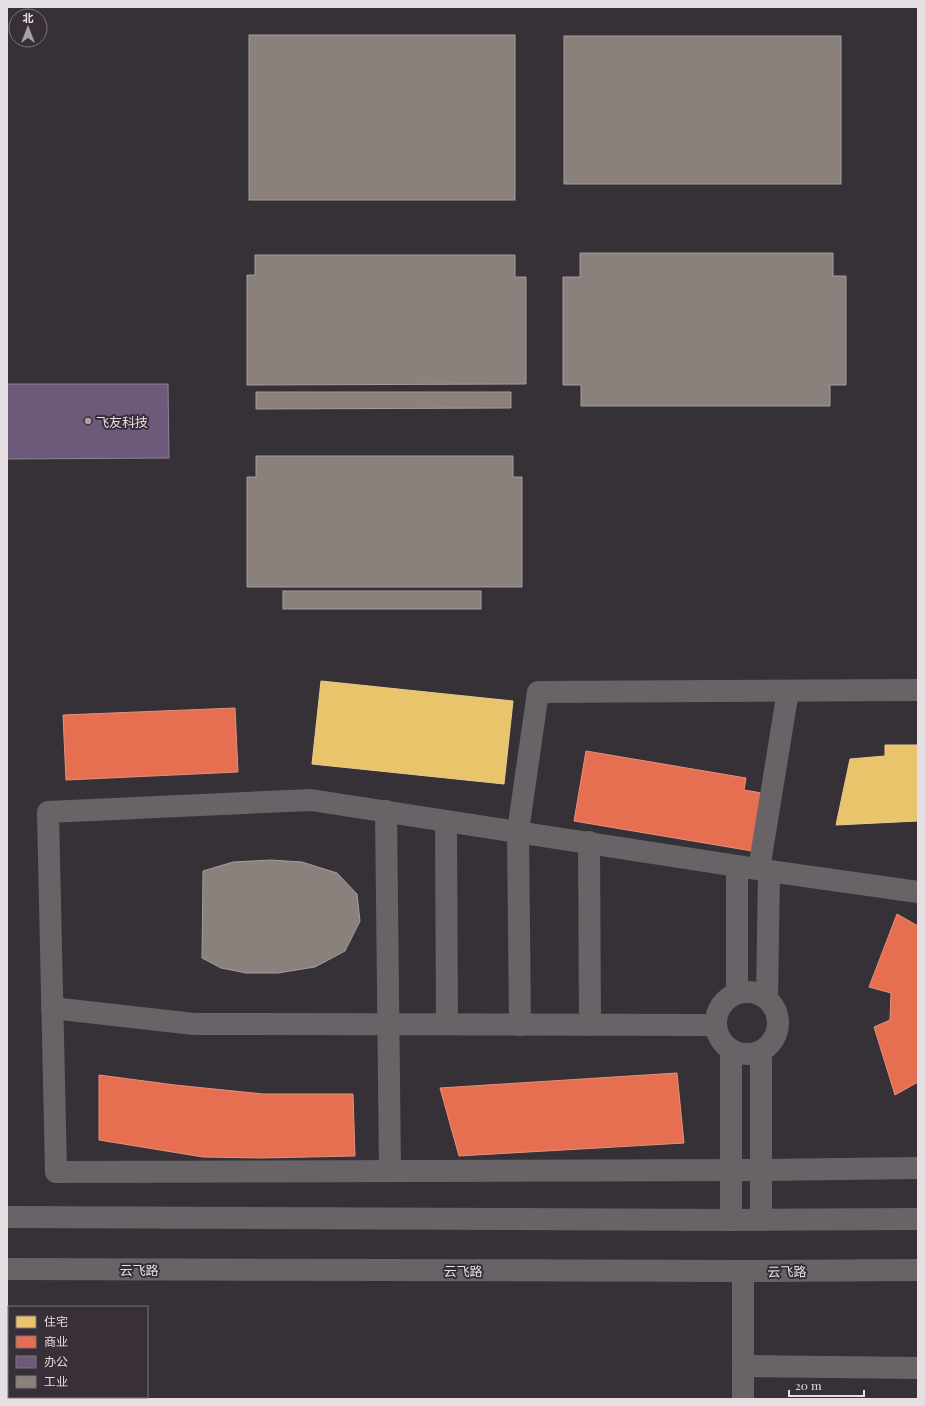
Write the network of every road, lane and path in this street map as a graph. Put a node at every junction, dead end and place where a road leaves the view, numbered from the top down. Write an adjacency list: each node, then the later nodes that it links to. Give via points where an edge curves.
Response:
1 (918, 690): 2 (street)
2 (788, 691): 5 (street, via 538,692); 8 (street)
3 (386, 812): 4 (street); 12 (street, via 312,800 48,812); 13 (street)
4 (446, 821): 5 (street); 14 (street)
5 (518, 831): 6 (street); 15 (street)
6 (589, 842): 7 (street); 16 (street)
7 (737, 866): 8 (street); 10 (street)
8 (764, 870): 9 (street); 11 (street)
9 (918, 892)
10 (737, 993): 11 (street, via 757,994); 17 (street, via 727,998 720,1006)
11 (767, 999): 19 (street, via 774,1006 778,1016 778,1027 775,1037)
12 (52, 1008): 13 (street, via 194,1024); 23 (street, via 56,1172)
13 (387, 1024): 14 (street); 23 (street)
14 (447, 1024): 15 (street)
15 (520, 1025): 16 (street)
16 (590, 1025): 17 (street)
17 (715, 1025): 18 (street, via 717,1035)
18 (731, 1050): 19 (street, via 740,1054); 21 (street)
19 (761, 1052): 22 (street)
20 (918, 1168): 22 (street)
21 (731, 1170): 22 (street); 23 (street); 26 (street)
22 (761, 1170): 27 (street)
23 (390, 1171)
24 (7, 1218): 26 (street)
25 (918, 1218): 27 (street)
26 (731, 1220): 27 (street)
27 (761, 1220)
28 (7, 1269): 30 (street, 云飞路)
29 (918, 1270): 30 (street, 云飞路)
30 (743, 1271): 31 (street)
31 (743, 1366): 32 (street); 33 (street)
32 (918, 1368)
33 (743, 1399)

